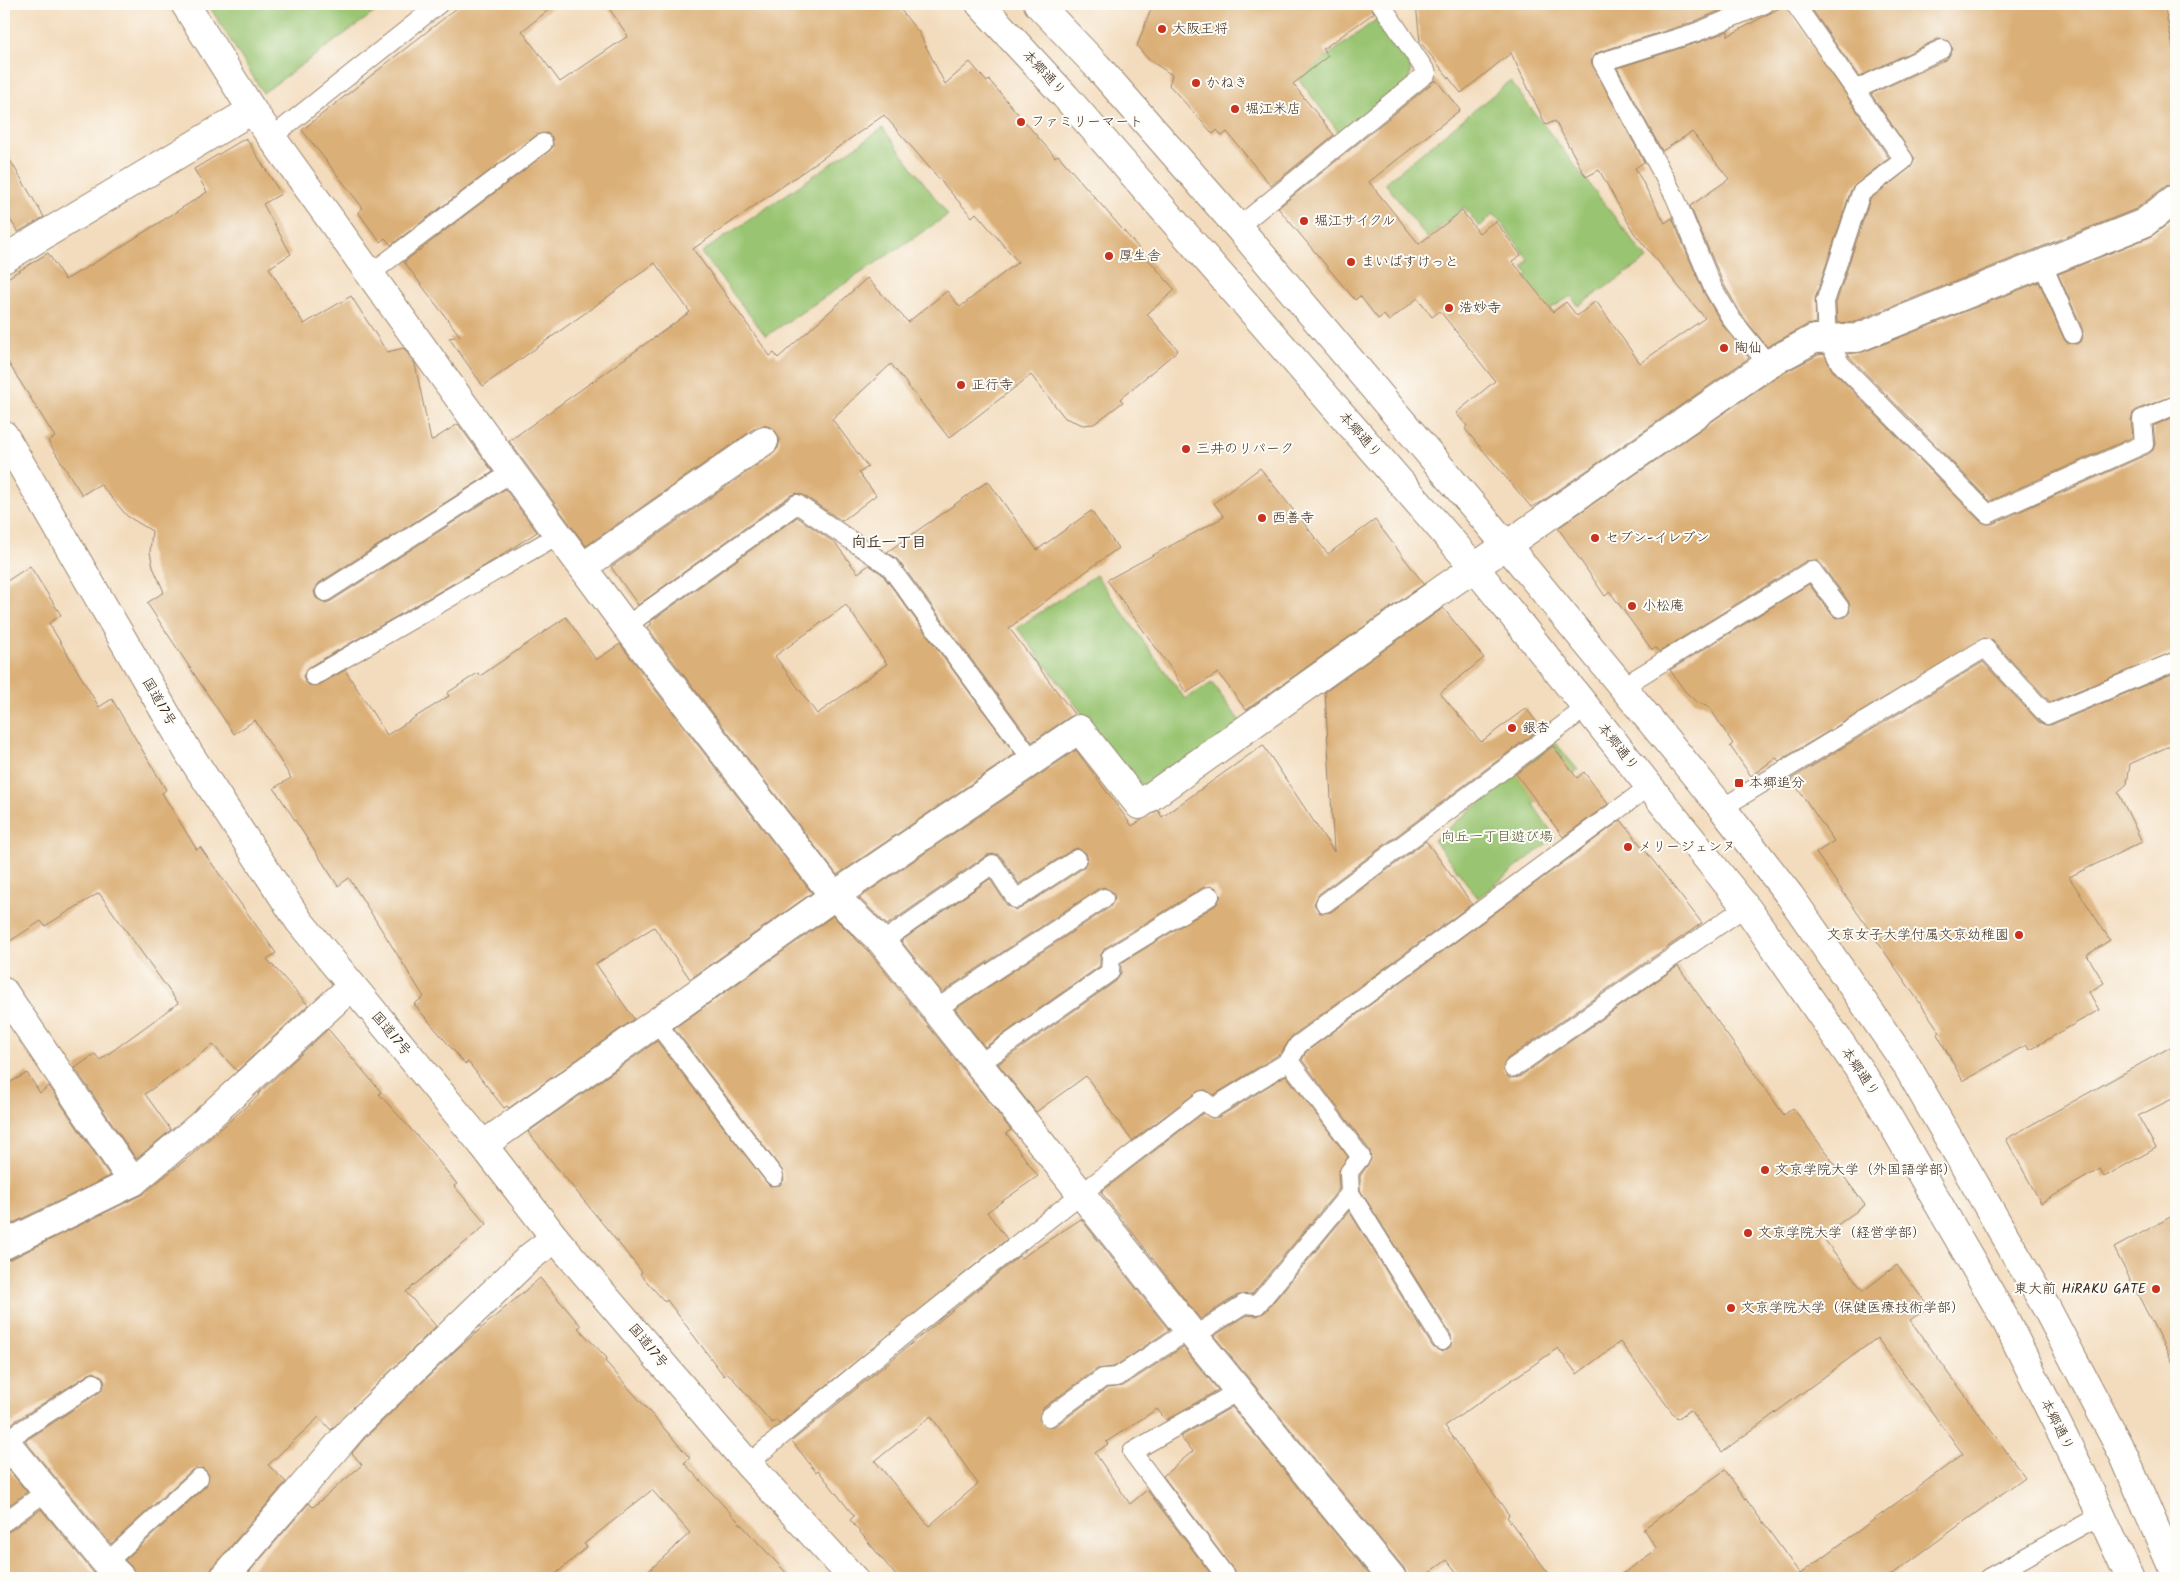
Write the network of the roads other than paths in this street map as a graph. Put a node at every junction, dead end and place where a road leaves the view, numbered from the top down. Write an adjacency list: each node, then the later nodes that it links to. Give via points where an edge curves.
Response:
1 (185, 4): 10 (main road)
2 (439, 4): 11 (lane)
3 (1038, 4): 14 (main road, via 1097,66)
4 (1381, 4): 14 (lane, via 1427,73)
5 (1765, 4): 20 (lane, via 1697,32 1602,62 1675,197 1713,288 1732,320)
6 (1795, 4): 9 (lane)
7 (992, 8): 28 (main road, 本郷通り)
8 (1942, 49): 9 (lane)
9 (1855, 90): 19 (lane, via 1904,160 1861,192 1824,302)
10 (252, 110): 11 (main road); 15 (main road)
11 (272, 137): 17 (main road)
12 (544, 144): 17 (lane)
13 (2176, 198): 16 (main road, via 2144,223)
14 (1238, 227): 26 (main road)
15 (4, 259)
16 (2042, 263): 18 (lane); 19 (main road, via 1857,338)
17 (370, 274): 24 (main road)
18 (2073, 334)
19 (1827, 338): 20 (main road, via 1814,339); 21 (lane, via 1840,363 1988,514 2144,444 2142,419)
20 (1768, 364): 26 (main road)
21 (2176, 405)
22 (4, 435): 46 (main road, 国道17号, via 190,755 299,921)
23 (764, 442): 27 (main road)
24 (512, 472): 25 (main road); 29 (lane)
25 (558, 535): 27 (main road); 33 (lane)
26 (1507, 546): 28 (main road); 34 (main road)
27 (583, 567): 31 (main road)
28 (1475, 568): 35 (main road, 本郷通り); 36 (main road, via 1139,805 1079,730)
29 (325, 592)
30 (1840, 608): 34 (lane, via 1812,570)
31 (626, 626): 36 (lane, via 797,504 888,566); 40 (main road)
32 (2176, 661): 38 (lane, via 2047,715 1985,648)
33 (314, 676)
34 (1622, 687): 38 (main road)
35 (1587, 707): 37 (main road, 本郷通り); 43 (lane)
36 (1033, 761): 40 (main road)
37 (1650, 786): 44 (main road, 本郷通り); 50 (lane, via 1298,1045)
38 (1722, 808): 72 (main road, via 1790,896 1904,1061 2047,1308 2124,1456)
39 (1077, 859): 45 (lane, via 1016,899 993,864)
40 (834, 896): 45 (main road); 49 (main road)
41 (1210, 896): 51 (lane, via 1111,957 1110,972)
42 (1104, 898): 48 (lane)
43 (1325, 903)
44 (1745, 907): 52 (lane); 69 (main road, 本郷通り, via 1872,1087 2005,1319)
45 (882, 942): 48 (main road)
46 (352, 986): 53 (main road, 国道17号); 55 (main road)
47 (4, 992): 55 (main road)
48 (936, 1008): 51 (main road)
49 (656, 1022): 53 (main road); 54 (lane)
50 (1289, 1061): 56 (lane, via 1213,1108 1203,1100); 57 (lane, via 1361,1157 1349,1172)
51 (979, 1064): 56 (main road)
52 (1513, 1068)
53 (483, 1145): 58 (main road, 国道17号)
54 (774, 1176)
55 (133, 1182): 59 (main road)
56 (1081, 1193): 60 (main road); 66 (lane, via 917,1323)
57 (1350, 1193): 60 (lane, via 1257,1305 1244,1304); 61 (lane)
58 (555, 1238): 66 (main road, 国道17号); 73 (main road, via 530,1257 353,1428)
59 (4, 1245)
60 (1192, 1333): 63 (main road); 64 (lane, via 1117,1377 1103,1378)
61 (1442, 1341)
62 (94, 1383): 65 (lane)
63 (1240, 1390): 75 (lane, via 1132,1452); 76 (main road)
64 (1049, 1417)
65 (4, 1440): 68 (main road)
66 (748, 1464): 74 (main road, 国道17号)
67 (199, 1478): 71 (lane)
68 (47, 1491): 70 (lane); 71 (main road)
69 (2101, 1516): 77 (lane); 78 (main road, 本郷通り)
70 (4, 1522)
71 (114, 1570)
72 (2176, 1576)
73 (224, 1578)
74 (852, 1578)
75 (1227, 1578)
76 (1392, 1578)
77 (1988, 1578)
78 (2130, 1578)

